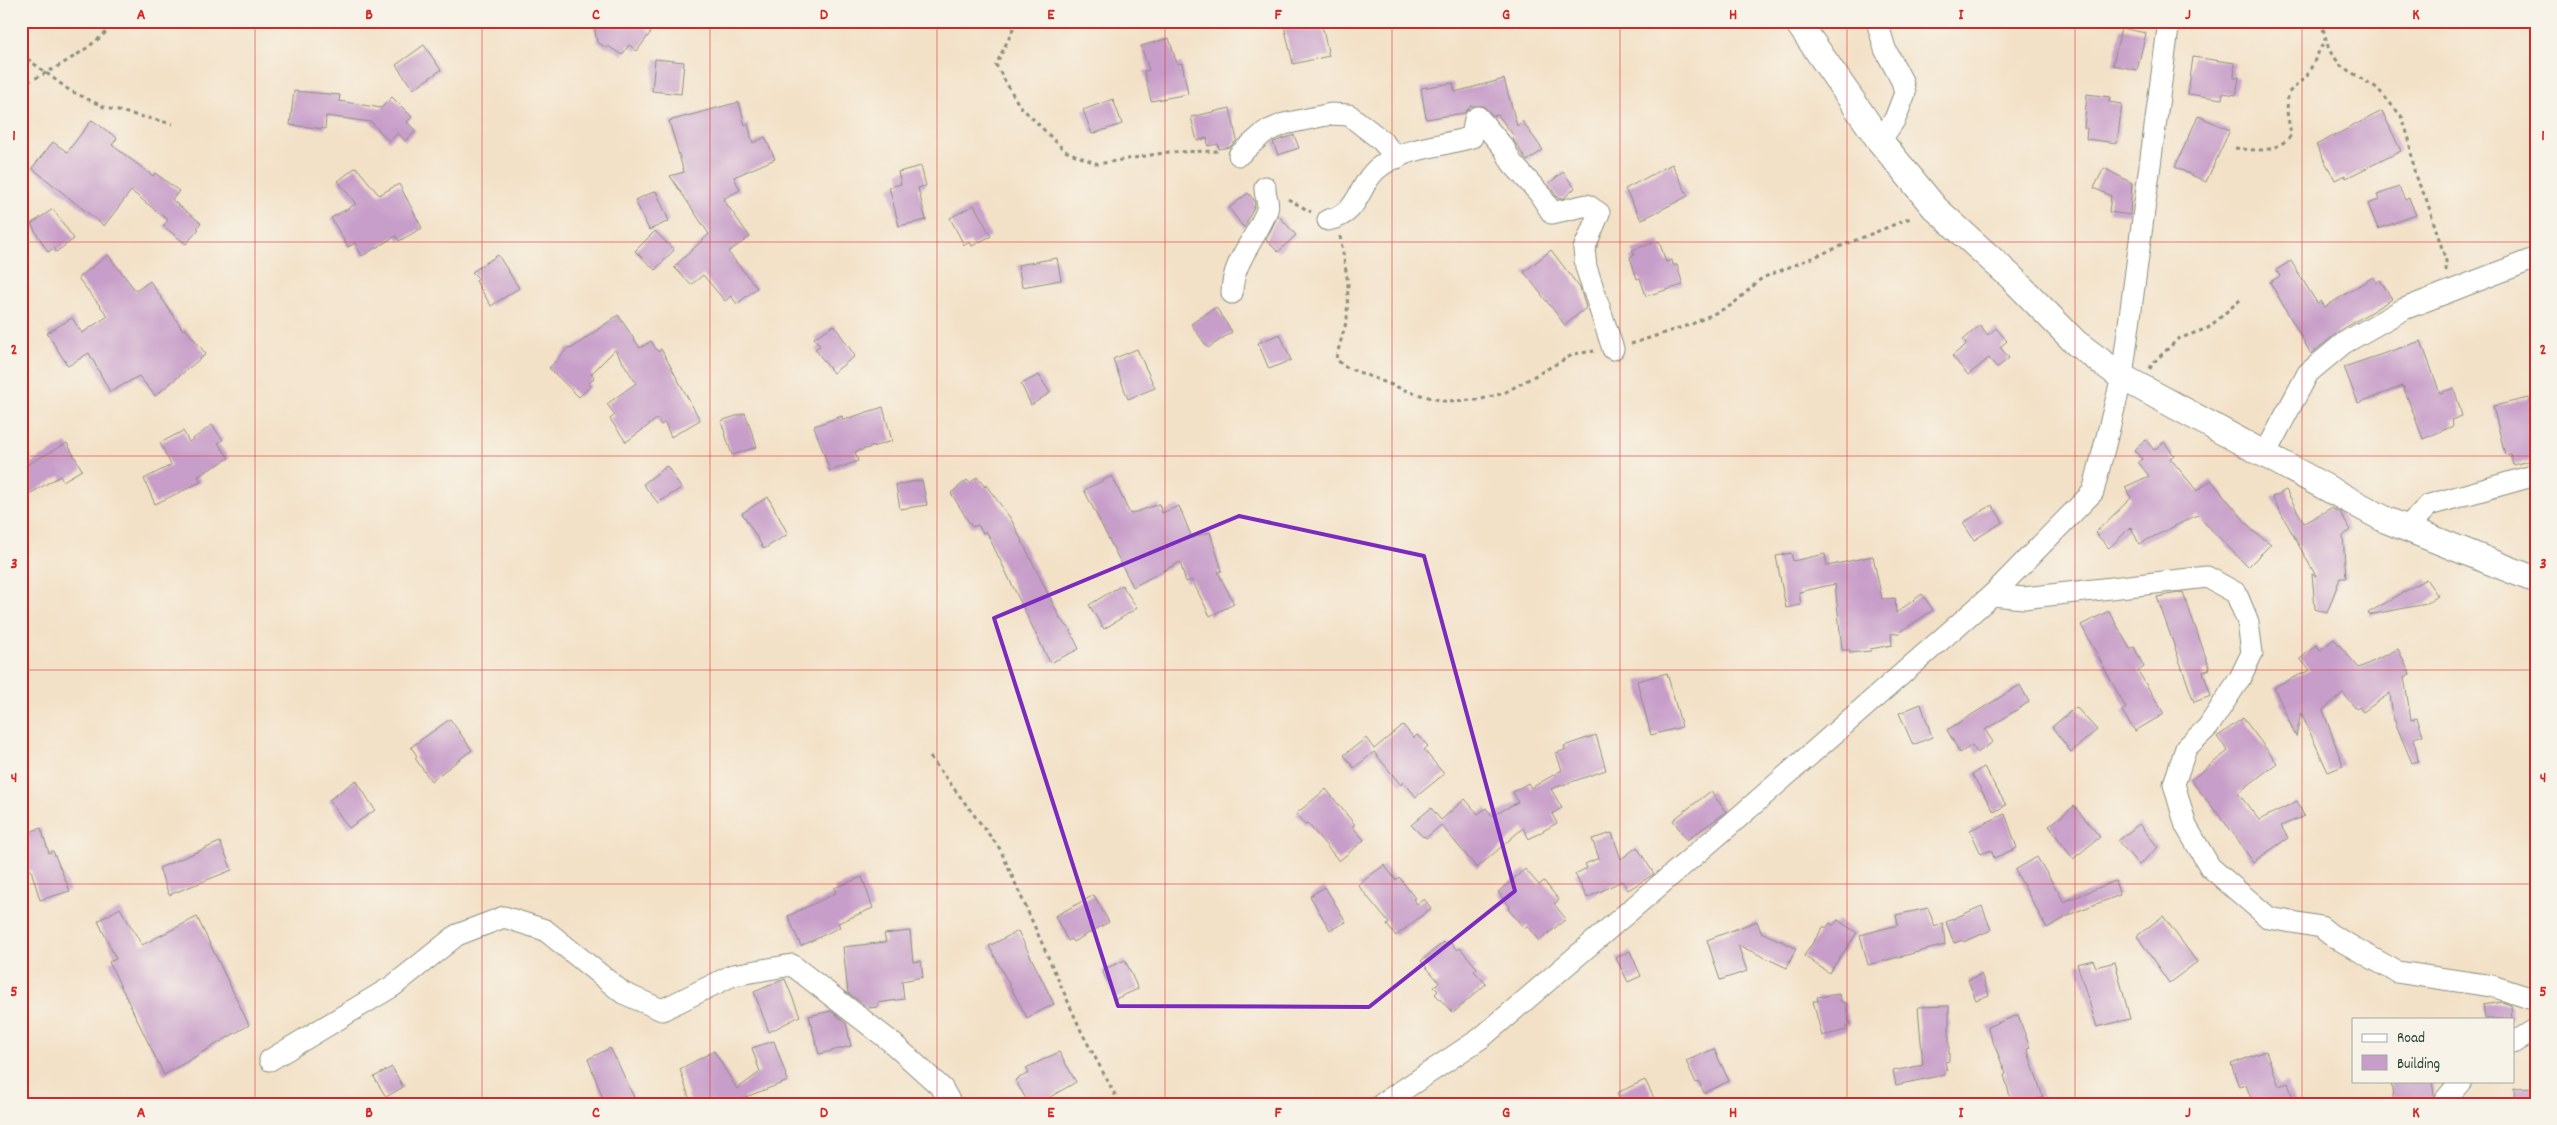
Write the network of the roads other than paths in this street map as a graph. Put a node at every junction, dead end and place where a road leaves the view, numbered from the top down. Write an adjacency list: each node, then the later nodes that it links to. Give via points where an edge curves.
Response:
1 (1797, 21): 4 (street)
2 (1877, 21): 4 (street, via 1885,49 1905,92 1895,119)
3 (2169, 21): 12 (street)
4 (1880, 141): 12 (street, via 1934,208 2076,343)
5 (1239, 155): 6 (street, via 1265,132 1284,124 1331,114 1350,115)
6 (1397, 158): 8 (street, via 1377,169 1349,210); 11 (street, via 1405,153 1472,137 1494,138 1552,213 1587,205 1599,213 1584,249 1586,267)
7 (1265, 187): 10 (street, via 1267,210 1232,280)
8 (1328, 220)
9 (2536, 258): 13 (street, via 2404,309 2344,343 2308,373)
10 (1232, 293)
11 (1613, 349)
12 (2132, 383): 13 (street); 17 (street, via 2093,492)
13 (2264, 454): 15 (street, via 2386,520)
14 (2536, 475): 15 (street, via 2429,504)
15 (2407, 527): 16 (street)
16 (2536, 580)
17 (1992, 595): 18 (street, via 2024,598 2207,577 2236,593 2248,622 2252,654 2208,727 2186,748 2174,784 2186,826 2210,867 2269,918 2321,927 2397,972 2492,986); 24 (street, via 1481,1038)
18 (2536, 1000)
19 (2536, 1029): 20 (street)
20 (2514, 1042)
21 (270, 1060): 23 (street, via 394,986 458,935 504,917 545,930 623,993 662,1010 733,975 792,965 890,1041 942,1088)
22 (2460, 1082): 25 (street)
23 (951, 1104)
24 (1382, 1104)
25 (2442, 1104)

